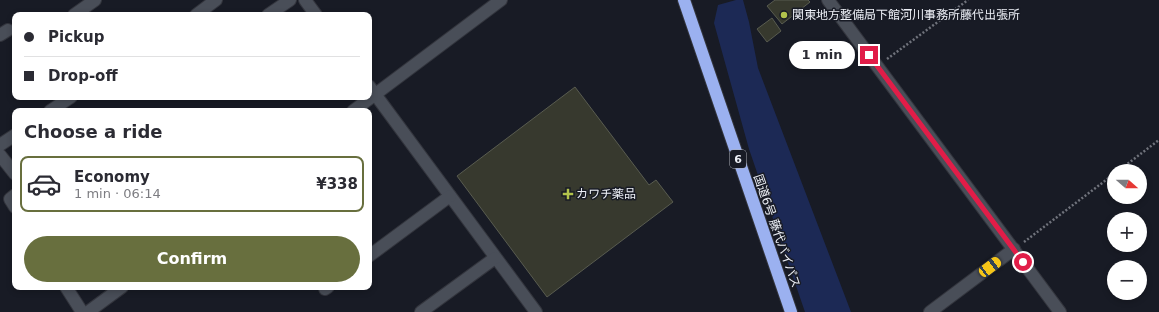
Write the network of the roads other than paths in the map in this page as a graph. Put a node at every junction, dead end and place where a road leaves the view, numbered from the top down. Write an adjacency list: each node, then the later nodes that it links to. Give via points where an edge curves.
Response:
1 (95, 0): 8 (street)
2 (216, 0): 9 (street)
3 (290, 0): 10 (street)
4 (305, 0): 11 (street)
5 (501, 0): 12 (street)
6 (684, 0): 31 (highway, 国道6号 藤代バイパス / 6)
7 (828, 0): 22 (street)
8 (78, 12)
9 (200, 12)
10 (272, 12)
11 (314, 12)
12 (372, 90): 21 (street)
13 (66, 100): 15 (street)
14 (363, 100): 16 (street)
15 (54, 108)
16 (356, 108)
17 (12, 137): 18 (street)
18 (0, 145)
19 (0, 155): 20 (street)
20 (12, 170)
21 (450, 196): 23 (street); 24 (street)
22 (1014, 249): 32 (street); 33 (street)
23 (372, 254)
24 (495, 258): 29 (street); 30 (street)
25 (68, 290): 27 (street)
26 (118, 290): 28 (street)
27 (82, 312)
28 (88, 312)
29 (421, 312)
30 (536, 312)
31 (791, 312)
32 (930, 312)
33 (1060, 312)

